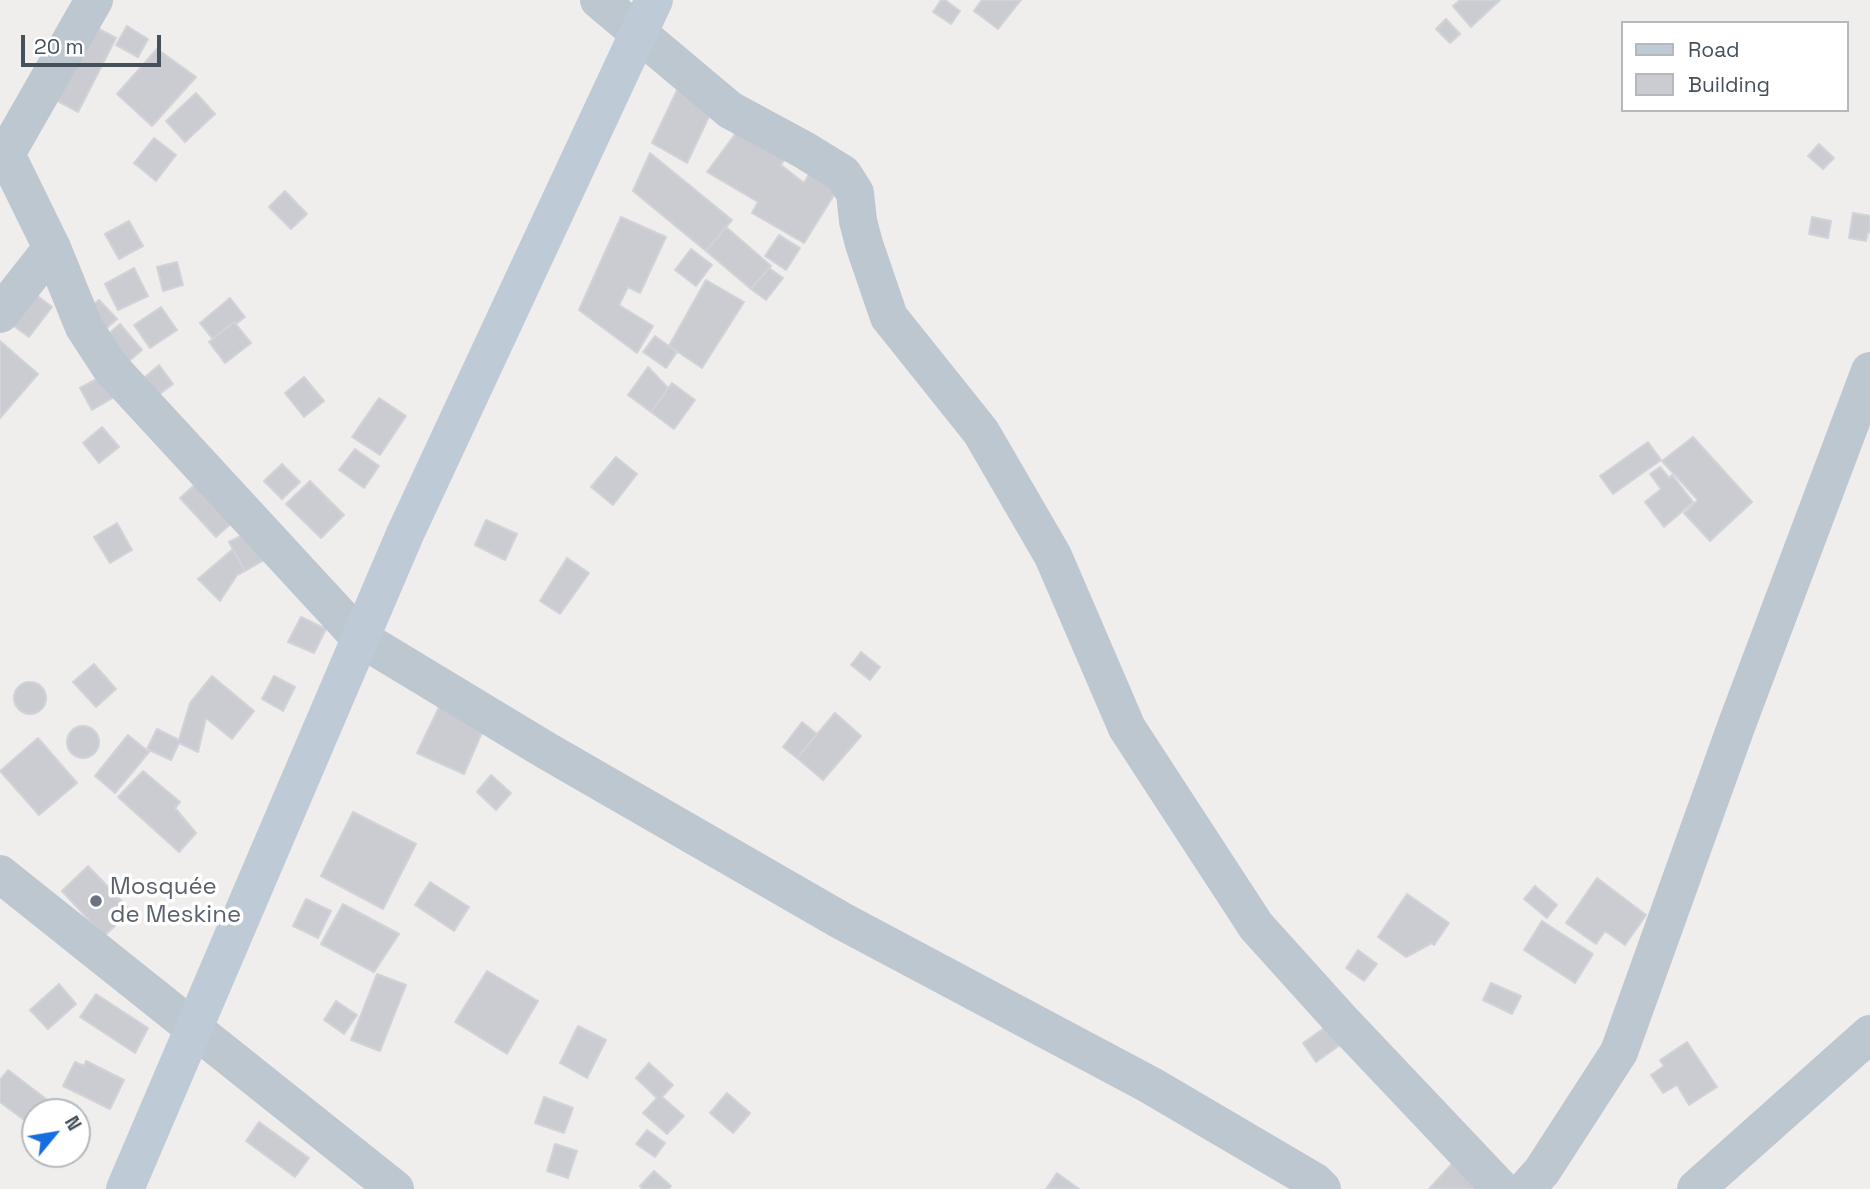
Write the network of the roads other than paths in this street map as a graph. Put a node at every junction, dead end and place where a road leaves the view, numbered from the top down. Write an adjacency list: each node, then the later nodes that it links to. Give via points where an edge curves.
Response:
1 (94, 0): 4 (street)
2 (599, 0): 3 (street)
3 (646, 16): 8 (main road); 15 (street, via 730,110 844,174 855,193 864,244 889,317 981,432 1053,556 1127,728 1256,926)
4 (3, 153): 5 (street)
5 (52, 248): 6 (street); 8 (street, via 85,327 110,367)
6 (0, 314)
7 (1870, 371): 16 (street, via 1619,1052 1542,1171)
8 (360, 638): 10 (main road); 14 (street, via 830,914 1150,1085)
9 (0, 874): 10 (street)
10 (193, 1029): 12 (main road); 13 (street)
11 (1870, 1034): 17 (street)
12 (125, 1189)
13 (395, 1189)
14 (1322, 1189)
15 (1501, 1189)
16 (1525, 1189)
17 (1696, 1189)

